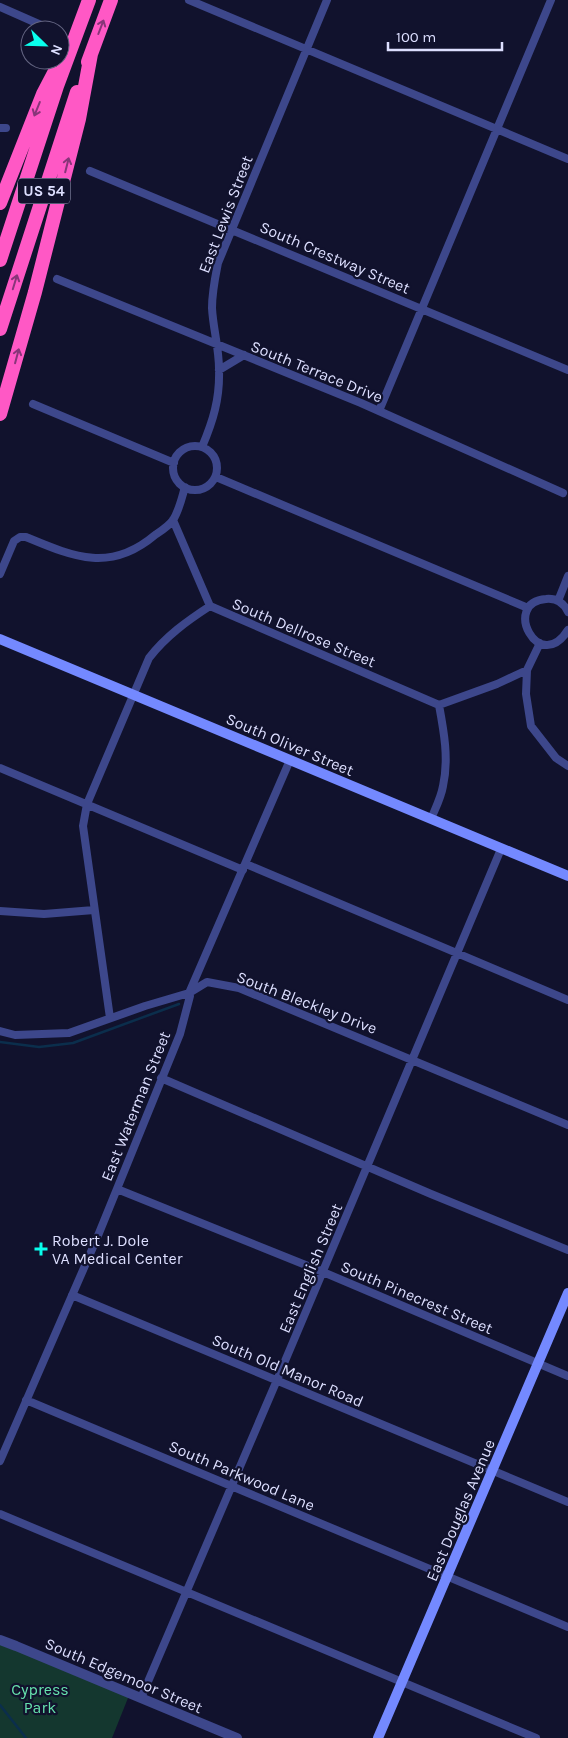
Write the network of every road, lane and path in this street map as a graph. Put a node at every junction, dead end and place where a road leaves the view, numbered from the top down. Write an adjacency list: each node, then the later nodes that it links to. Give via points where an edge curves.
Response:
1 (89, 0): 8 (highway, US 54)
2 (112, 0): 10 (highway, US 54, one-way to 2)
3 (189, 0): 9 (street)
4 (327, 0): 9 (street, East Lewis Street)
5 (551, 0): 11 (street)
6 (0, 7): 7 (street)
7 (30, 20)
8 (75, 35): 14 (highway, one-way to 14, via 43,94); 16 (highway, US 54)
9 (306, 49): 11 (street); 15 (street, East Lewis Street)
10 (91, 54): 19 (highway, US 54, one-way to 10); 26 (highway, one-way to 10, via 33,301 77,127)
11 (498, 129): 12 (street); 18 (street)
12 (568, 159)
13 (90, 171): 15 (street, South Crestway Street)
14 (0, 203)
15 (231, 229): 18 (street, South Crestway Street); 20 (street, East Lewis Street, via 218,263 213,288 212,310)
16 (0, 260)
17 (57, 279): 20 (street, South Terrace Drive)
18 (422, 309): 23 (street, South Crestway Street); 25 (street)
19 (0, 329)
20 (218, 344): 21 (street, South Terrace Drive); 22 (street, East Lewis Street)
21 (244, 355): 22 (street); 25 (street, South Terrace Drive)
22 (219, 370): 27 (street, East Lewis Street, via 216,410)
23 (568, 370)
24 (33, 404): 28 (street)
25 (379, 411): 31 (street, South Terrace Drive)
26 (0, 414)
27 (202, 448): 28 (street, via 187,448); 29 (street, via 214,457)
28 (174, 463): 30 (street, via 176,478)
29 (216, 478): 30 (street, via 200,489); 38 (street)
30 (185, 487): 33 (street)
31 (566, 492): 32 (street)
32 (568, 502)
33 (173, 520): 34 (street, via 146,542 116,557 78,557 20,537 14,541); 37 (street, South Dellrose Street)
34 (0, 574)
35 (568, 576): 36 (street)
36 (558, 601): 38 (street, via 543,599); 39 (street)
37 (210, 606): 44 (street, via 173,631 158,646); 45 (street, South Dellrose Street)
38 (528, 608): 42 (street, via 526,628)
39 (568, 612)
40 (568, 630): 42 (street, via 556,643)
41 (0, 639): 44 (main road, South Oliver Street)
42 (540, 643): 43 (street)
43 (527, 670): 45 (street); 47 (street, via 526,694 531,726 556,758)
44 (132, 695): 46 (main road, South Oliver Street); 49 (street)
45 (440, 705): 50 (street, via 446,764 443,788)
46 (290, 760): 50 (main road, South Oliver Street); 52 (street, East Waterman Street)
47 (568, 766)
48 (0, 768): 49 (street)
49 (87, 804): 52 (street); 55 (street, via 83,826)
50 (431, 819): 51 (main road, South Oliver Street)
51 (501, 849): 53 (main road, South Oliver Street); 56 (street, East English Street)
52 (245, 867): 56 (street); 57 (street, East Waterman Street)
53 (568, 876)
54 (0, 910): 55 (street, via 44,914)
55 (94, 910): 59 (street)
56 (457, 954): 58 (street); 61 (street, East English Street)
57 (189, 993): 59 (street, South Bleckley Drive); 61 (street, South Bleckley Drive, via 207,982 239,988); 62 (street, East Waterman Street, via 180,1034)
58 (568, 1000)
59 (110, 1018): 60 (street, South Bleckley Drive, via 69,1034 15,1035)
60 (0, 1031)
61 (413, 1059): 63 (street, South Bleckley Drive); 64 (street, East English Street)
62 (162, 1078): 64 (street); 65 (street, East Waterman Street)
63 (568, 1125)
64 (368, 1166): 66 (street); 67 (street, East English Street)
65 (117, 1189): 67 (street, South Pinecrest Street); 69 (street, East Waterman Street)
66 (568, 1250)
67 (323, 1272): 70 (street, South Pinecrest Street); 72 (street, East English Street)
68 (568, 1293): 70 (main road, East Douglas Avenue)
69 (72, 1295): 72 (street, South Old Manor Road); 73 (street, East Waterman Street)
70 (539, 1364): 71 (street, South Pinecrest Street); 75 (main road, East Douglas Avenue)
71 (568, 1376)
72 (278, 1380): 75 (street, South Old Manor Road); 76 (street, East English Street)
73 (26, 1400): 74 (street, East Waterman Street); 76 (street, South Parkwood Lane)
74 (0, 1461)
75 (493, 1471): 77 (street, South Old Manor Road); 79 (main road, East Douglas Avenue)
76 (232, 1486): 79 (street, South Parkwood Lane); 80 (street, East English Street)
77 (568, 1502)
78 (0, 1514): 80 (street)
79 (447, 1577): 81 (street, South Parkwood Lane); 83 (main road, East Douglas Avenue)
80 (187, 1592): 83 (street); 84 (street, East English Street)
81 (568, 1627)
82 (0, 1640): 84 (street, South Edgemoor Street)
83 (402, 1681): 86 (main road, East Douglas Avenue); 87 (street)
84 (141, 1698): 85 (street, South Edgemoor Street)
85 (237, 1738)
86 (378, 1738)
87 (536, 1738)

